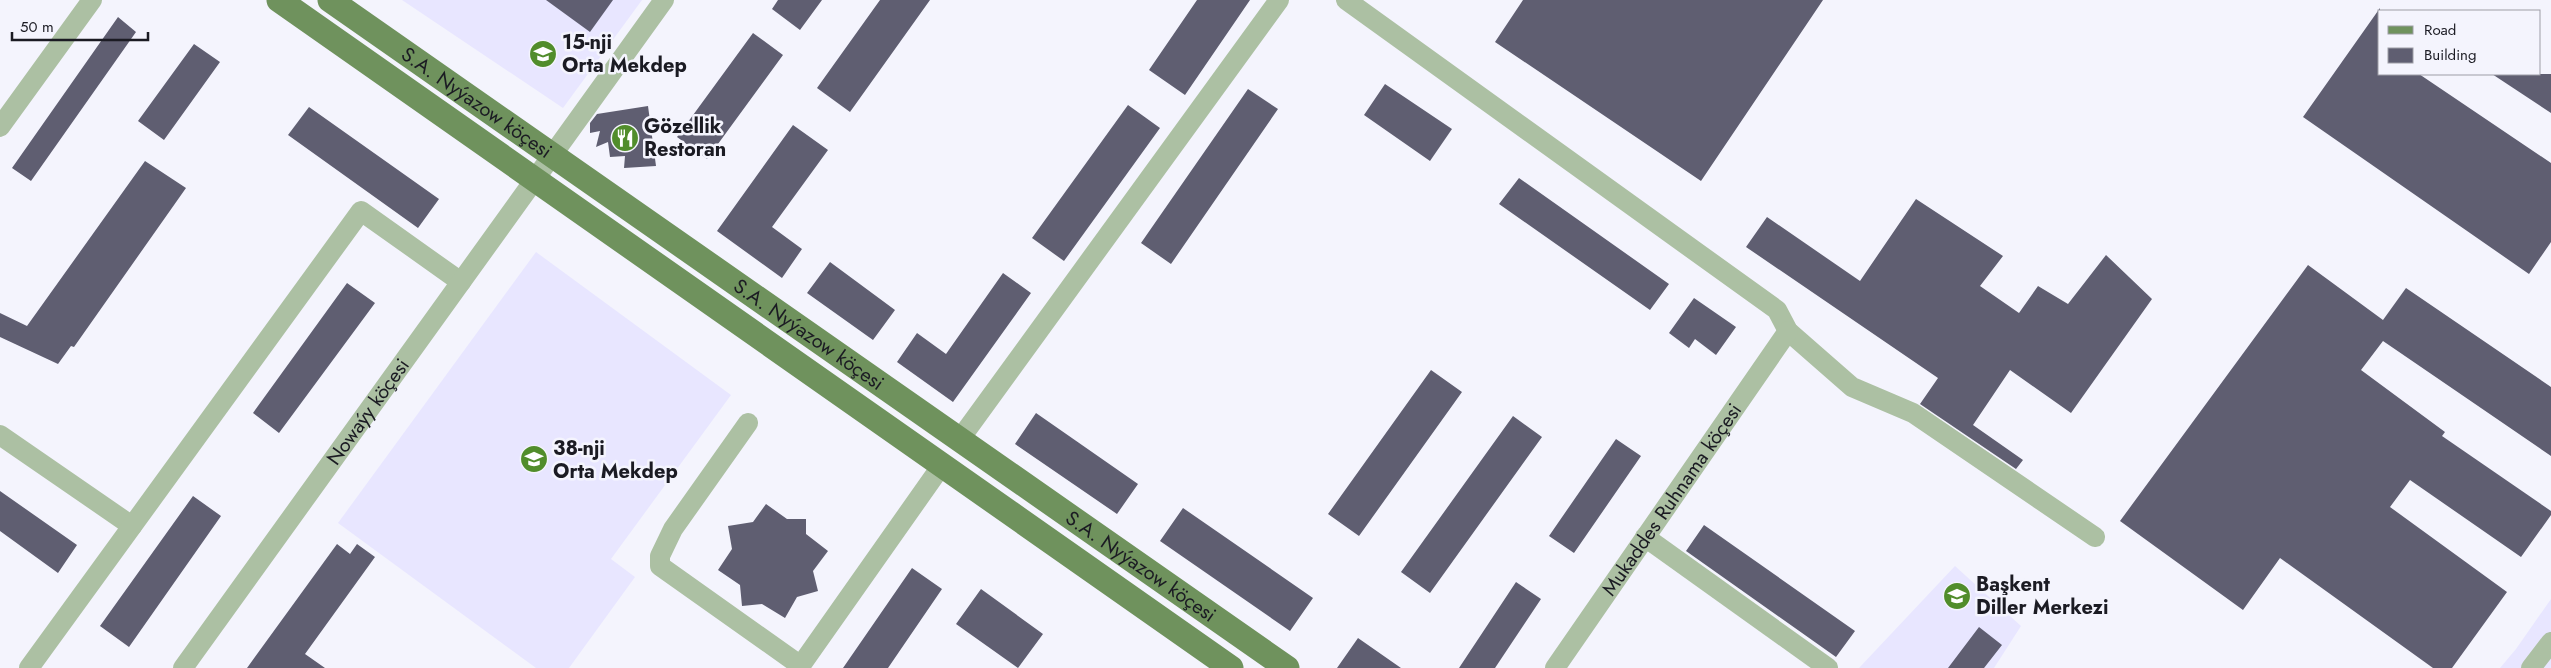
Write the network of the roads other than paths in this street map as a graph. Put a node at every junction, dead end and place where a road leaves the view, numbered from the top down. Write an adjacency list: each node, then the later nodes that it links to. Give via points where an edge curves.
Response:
1 (92, 0): 7 (street)
2 (279, 0): 9 (main road, S.A. Nyýazow köçesi)
3 (330, 0): 8 (main road, S.A. Nyýazow köçesi)
4 (664, 0): 8 (street, Nowaýy köçesi)
5 (1279, 0): 14 (street)
6 (1346, 0): 11 (street, via 1777,310)
7 (3, 115)
8 (552, 155): 9 (street, Nowaýy köçesi); 14 (main road, S.A. Nyýazow köçesi)
9 (535, 179): 10 (street, Nowaýy köçesi); 15 (main road, S.A. Nyýazow köçesi)
10 (461, 282): 16 (street, via 361,211); 22 (street, Nowaýy köçesi)
11 (1788, 331): 17 (street, Mukaddes Ruhnama köçesi); 18 (street, via 1852,386 1913,413)
12 (748, 423): 20 (street, via 673,529 660,556 660,566)
13 (0, 435): 16 (street)
14 (960, 439): 24 (main road, S.A. Nyýazow köçesi)
15 (942, 465): 20 (street); 23 (main road, S.A. Nyýazow köçesi)
16 (132, 526): 21 (street)
17 (1645, 537): 25 (street, Mukaddes Ruhnama köçesi); 26 (street)
18 (2095, 537)
19 (2551, 642): 27 (street)
20 (800, 667)
21 (29, 668)
22 (183, 668)
23 (1231, 668)
24 (1287, 668)
25 (1555, 668)
26 (1828, 668)
27 (2532, 668)

